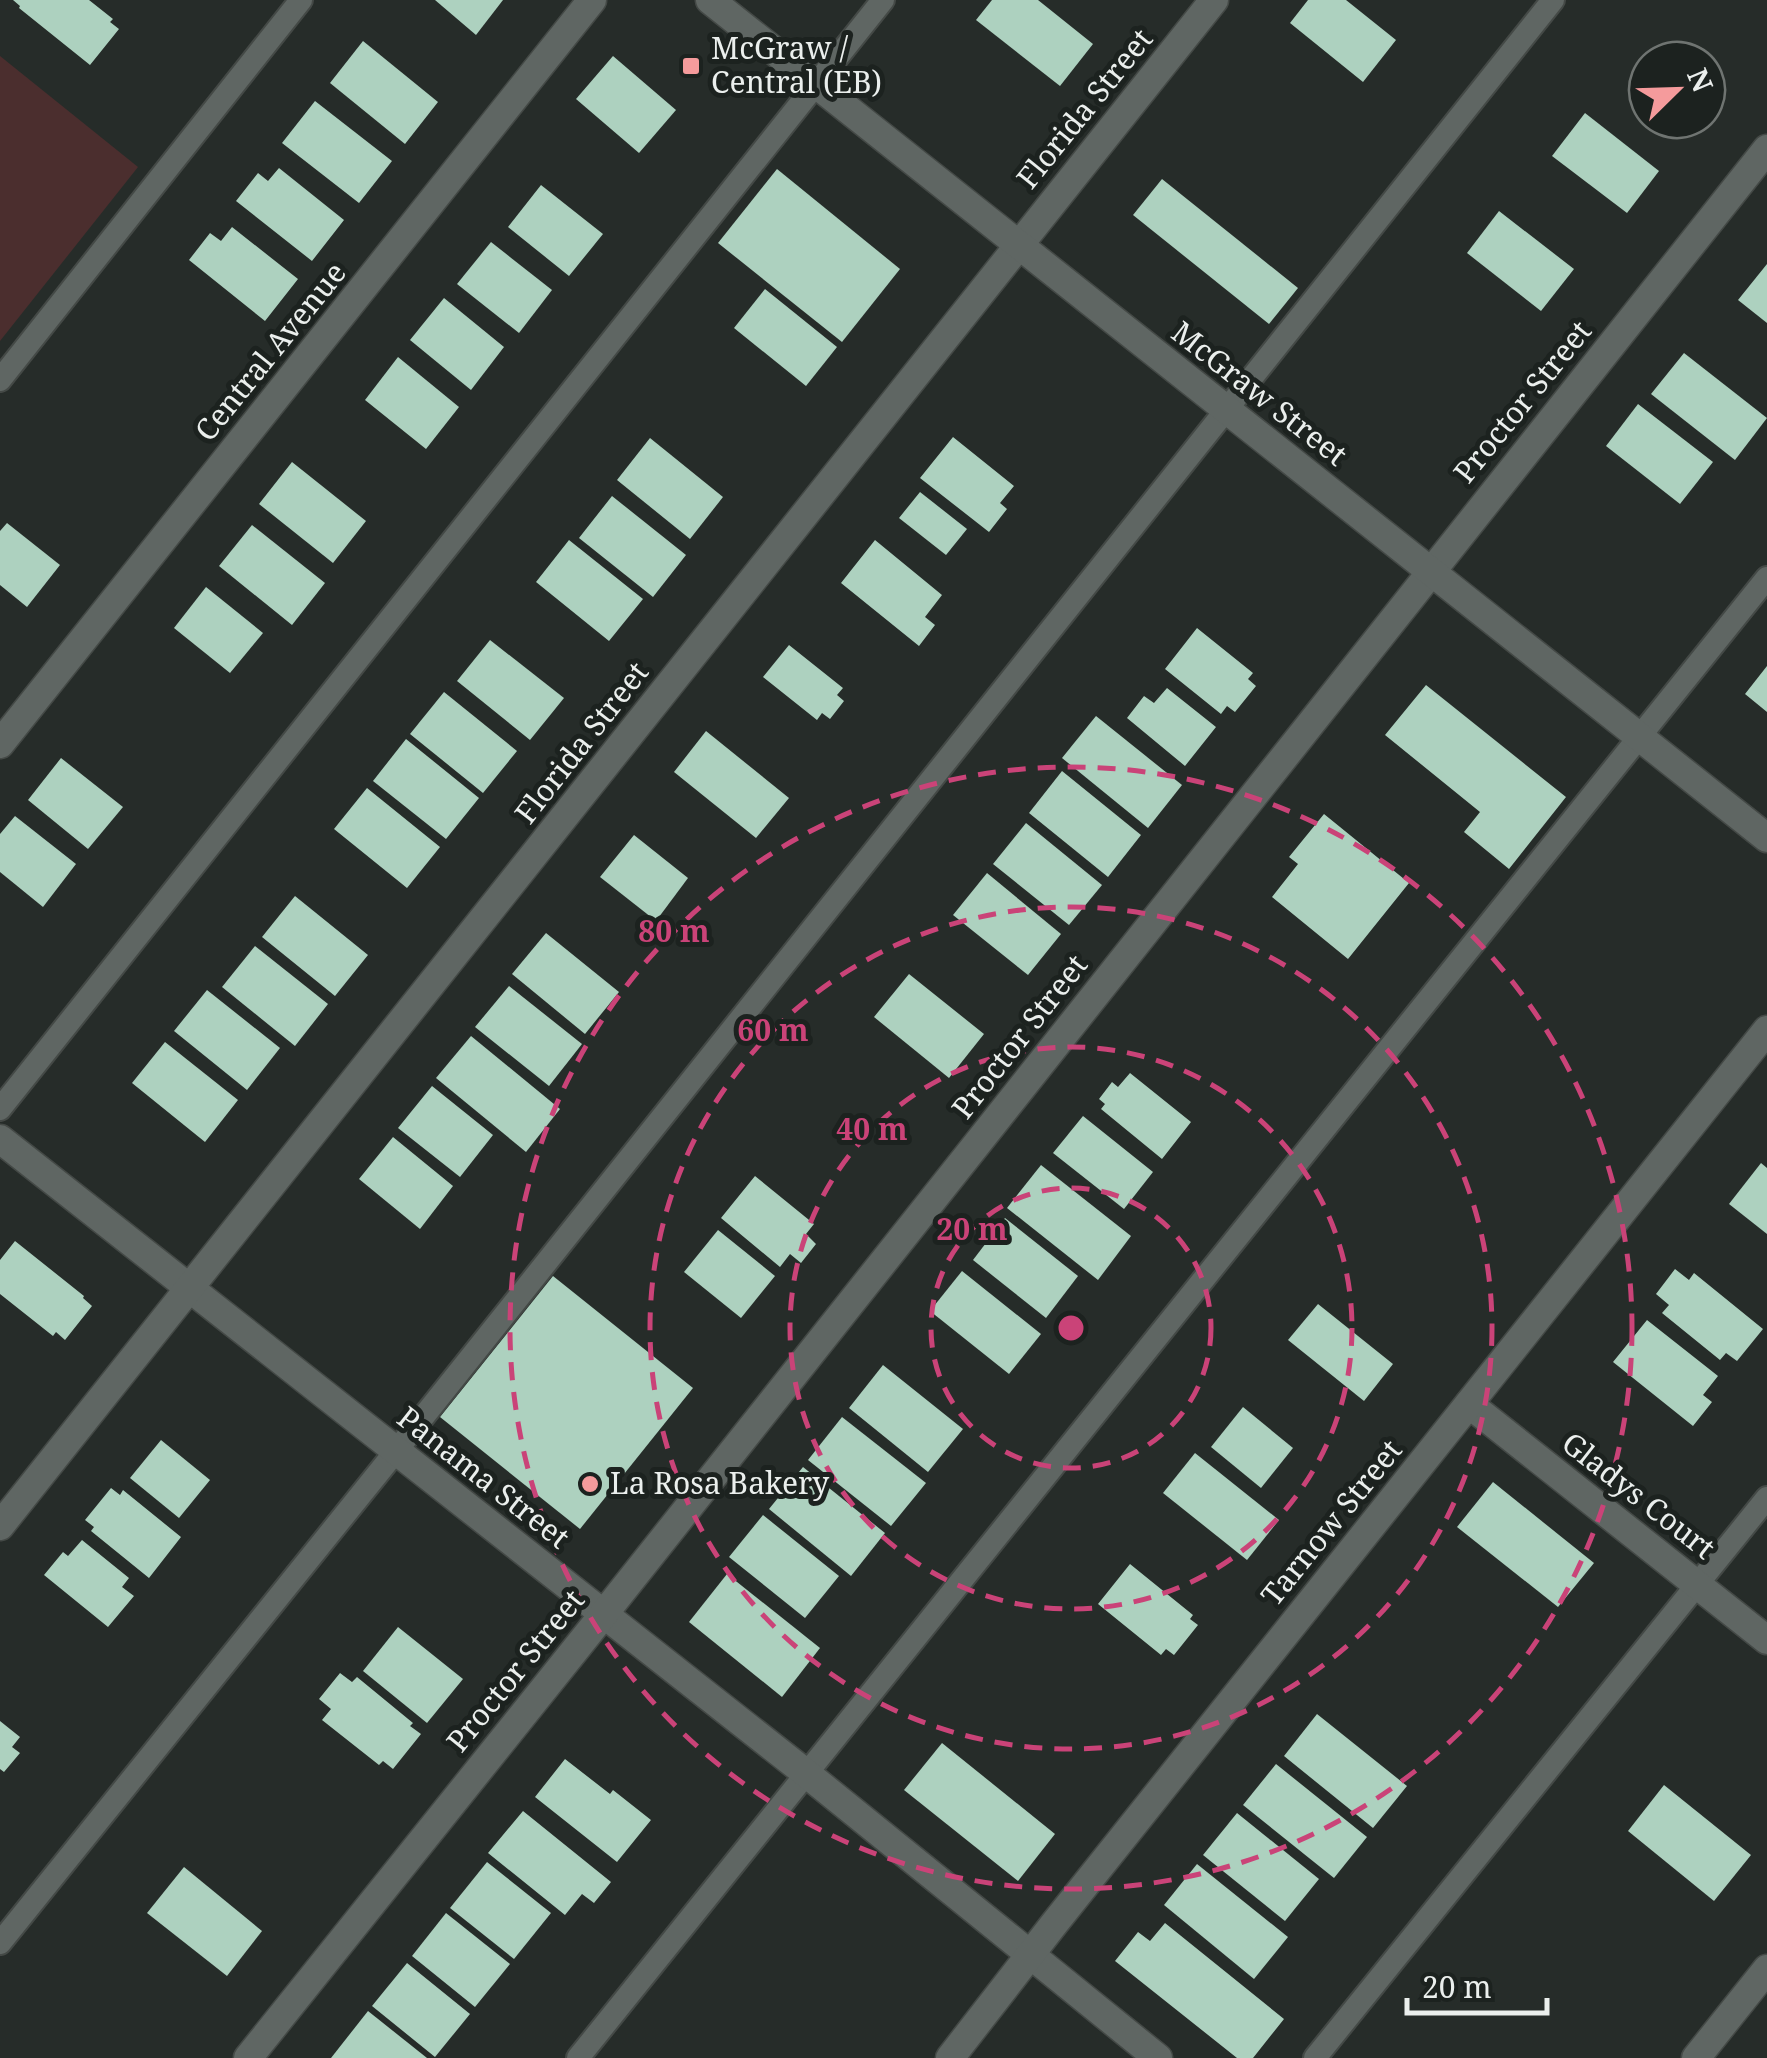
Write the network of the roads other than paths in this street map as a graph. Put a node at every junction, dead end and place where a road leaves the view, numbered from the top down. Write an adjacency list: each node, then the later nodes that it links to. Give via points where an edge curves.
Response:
1 (301, 0): 10 (lane)
2 (592, 0): 15 (street, Central Avenue)
3 (710, 0): 7 (street, McGraw Street)
4 (883, 0): 7 (lane)
5 (1214, 0): 9 (street, Florida Street)
6 (1554, 0): 11 (lane)
7 (817, 84): 9 (street, McGraw Street); 18 (lane)
8 (1767, 148): 12 (street, Proctor Street)
9 (1019, 244): 11 (street, McGraw Street); 20 (street, Florida Street)
10 (0, 380)
11 (1227, 410): 12 (street, McGraw Street); 22 (lane)
12 (1431, 571): 14 (street, McGraw Street); 26 (street, Proctor Street)
13 (1767, 578): 14 (lane)
14 (1640, 737): 16 (street, McGraw Street); 28 (lane)
15 (0, 744)
16 (1767, 838)
17 (1767, 1030): 21 (street, Tarnow Street)
18 (0, 1108)
19 (0, 1140): 20 (street, Panama Street)
20 (190, 1288): 22 (street, Panama Street); 24 (street, Florida Street)
21 (1469, 1404): 25 (street, Gladys Court); 30 (street, Tarnow Street)
22 (396, 1451): 26 (street, Panama Street); 29 (lane)
23 (1767, 1498): 25 (lane)
24 (0, 1526)
25 (1697, 1584): 27 (street, Gladys Court); 36 (lane)
26 (603, 1615): 28 (street, Panama Street); 32 (street, Proctor Street)
27 (1767, 1640)
28 (807, 1774): 30 (street, Panama Street); 33 (lane)
29 (0, 1943)
30 (1030, 1954): 34 (street, Tarnow Street); 35 (street, Panama Street)
31 (1767, 1969): 37 (street)
32 (248, 2058)
33 (578, 2058)
34 (950, 2058)
35 (1158, 2058)
36 (1315, 2058)
37 (1696, 2058)

